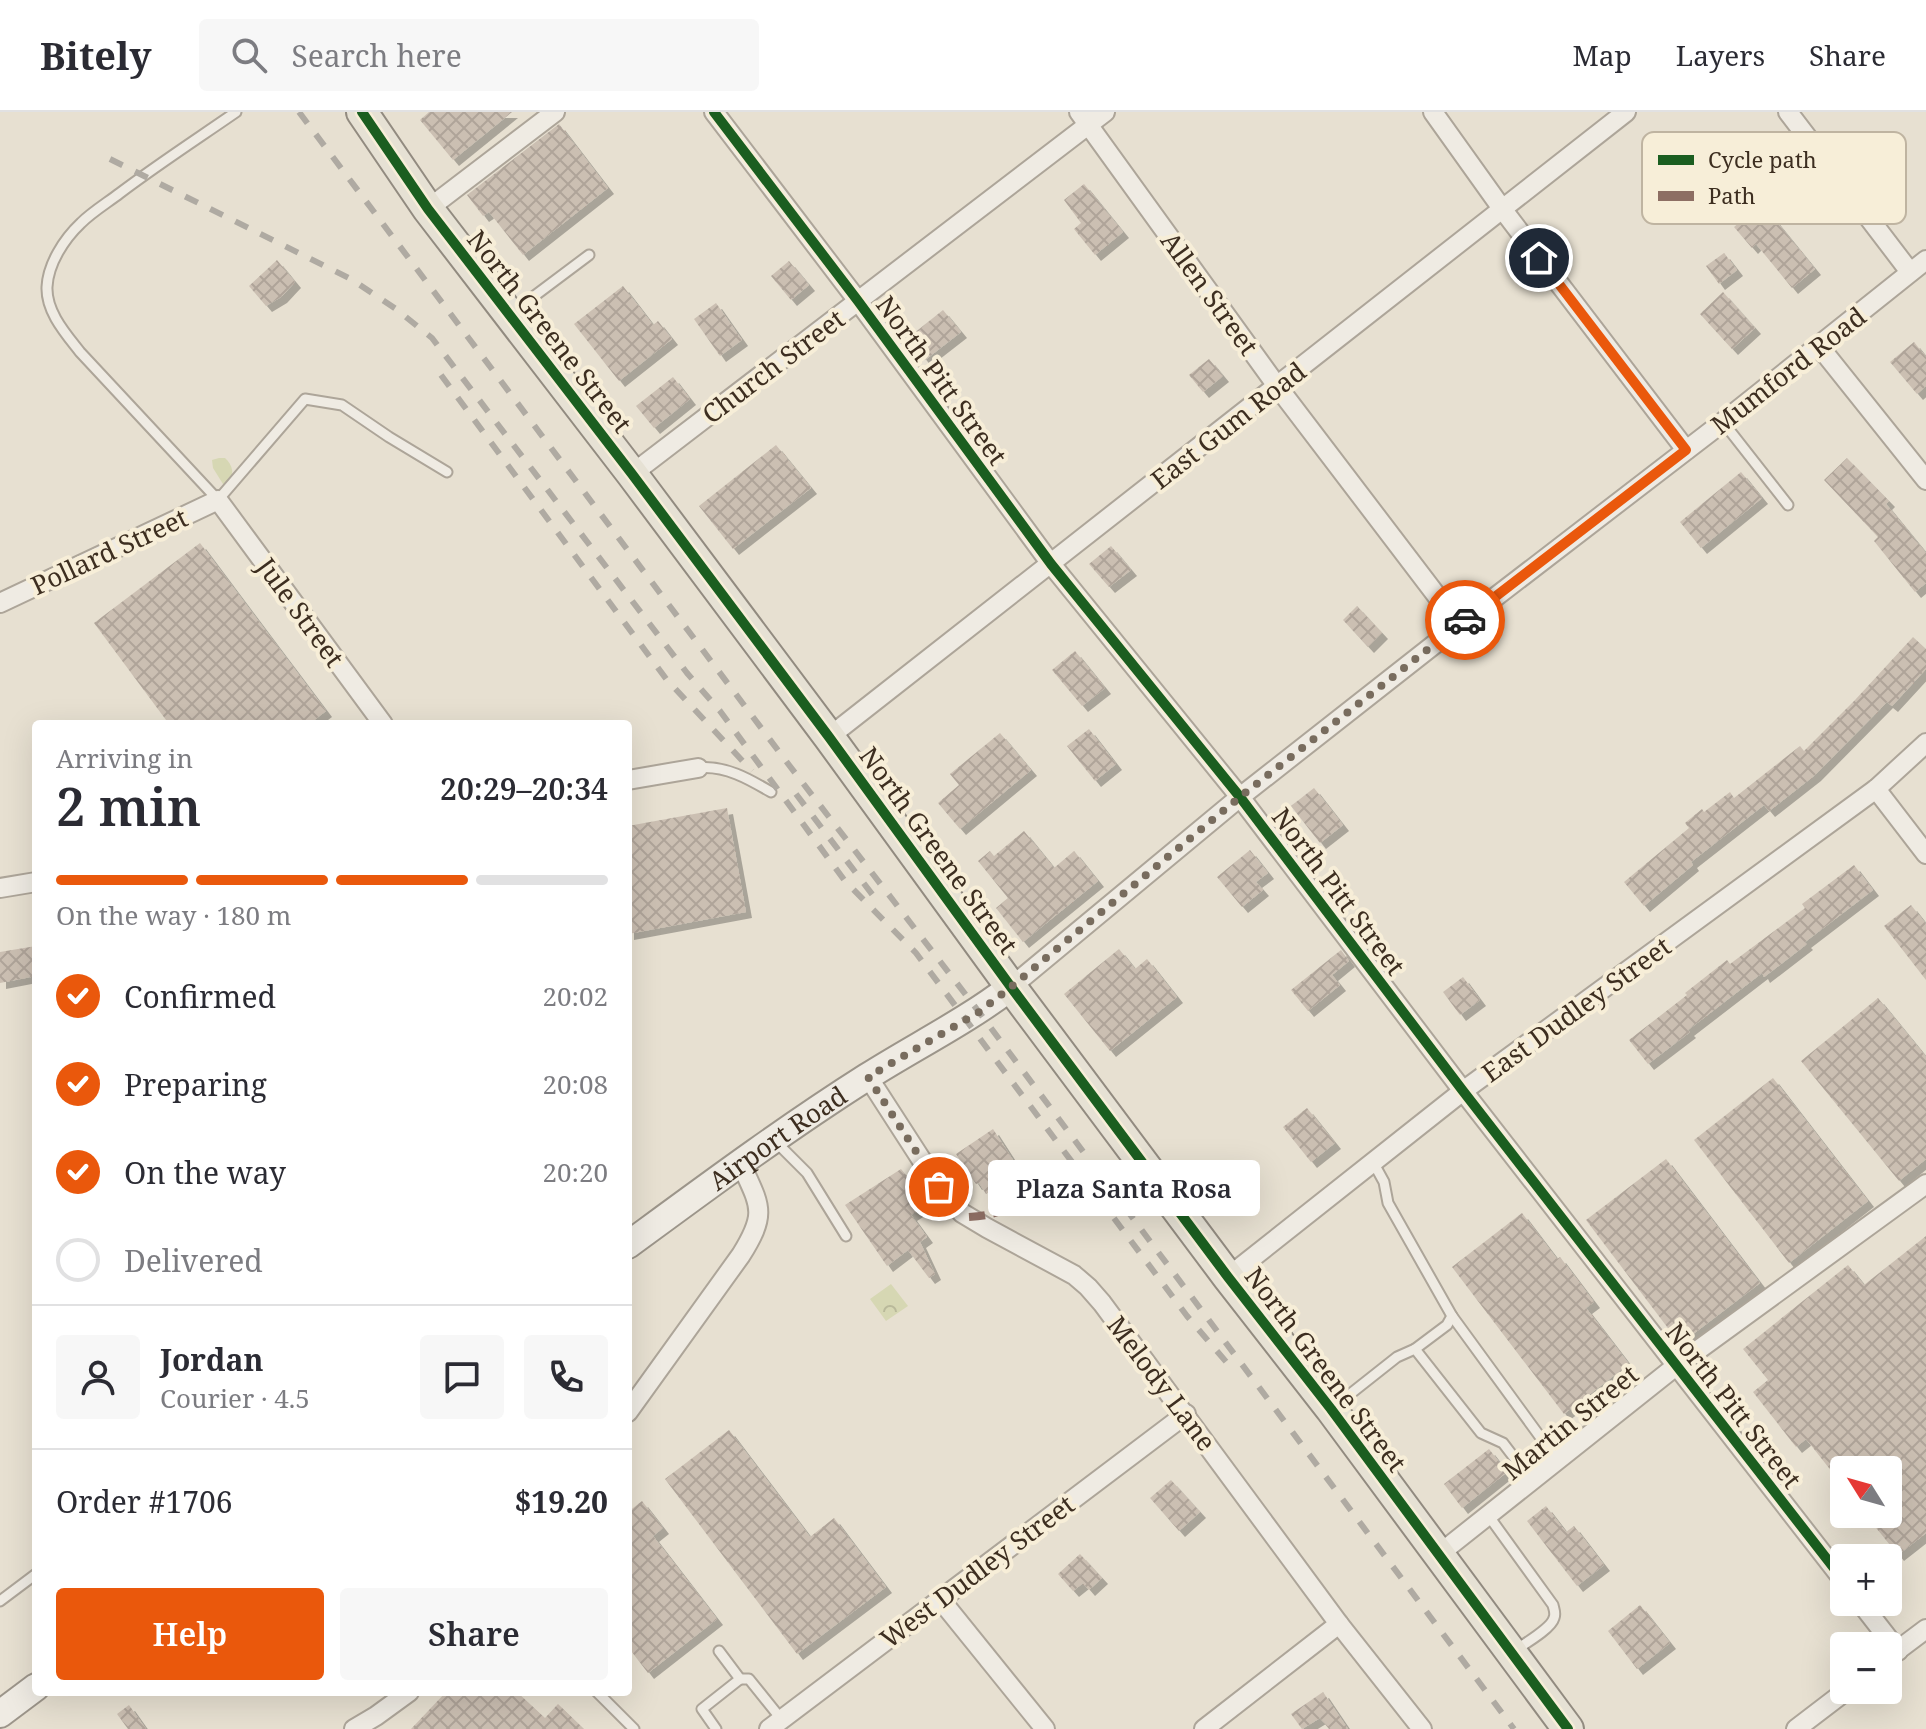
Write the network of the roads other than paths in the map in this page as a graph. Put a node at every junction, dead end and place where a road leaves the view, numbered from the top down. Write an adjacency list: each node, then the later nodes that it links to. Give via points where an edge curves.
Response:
1 (236, 112): 26 (lane, via 82,222 54,260 47,287 50,308 80,352)
2 (362, 112): 11 (main road, North Greene Street)
3 (555, 112): 11 (street)
4 (714, 112): 17 (street, North Pitt Street)
5 (1105, 112): 9 (street, Church Street)
6 (1433, 112): 12 (street)
7 (1626, 112): 12 (street, East Gum Road)
8 (1788, 112): 10 (street)
9 (1084, 118): 17 (street, Church Street); 20 (street, Allen Street)
10 (1803, 132)
11 (428, 209): 18 (main road, North Greene Street)
12 (1503, 210): 20 (street, East Gum Road); 22 (street)
13 (1873, 224): 16 (street)
14 (589, 255): 18 (lane)
15 (1926, 260): 16 (street, Mumford Road)
16 (1910, 272): 19 (street, Mumford Road)
17 (858, 301): 24 (street, Church Street); 28 (street, North Pitt Street)
18 (511, 314): 24 (main road, North Greene Street)
19 (1819, 346): 21 (street, Mumford Road); 25 (street)
20 (1277, 386): 28 (street, East Gum Road); 30 (street, Allen Street)
21 (1723, 422): 22 (street, Mumford Road); 27 (lane)
22 (1686, 450): 30 (street, Mumford Road)
23 (447, 472): 26 (lane, via 342,405 305,399)
24 (632, 474): 32 (main road, North Greene Street)
25 (1926, 480)
26 (218, 500): 29 (street, Pollard Street); 31 (street, Jule Street)
27 (1788, 505)
28 (1051, 564): 32 (street, East Gum Road); 38 (street, North Pitt Street)
29 (0, 603)
30 (1459, 625): 38 (street, Mumford Road)
31 (380, 720)
32 (829, 737): 42 (main road, North Greene Street)
33 (1926, 743): 36 (street, East Dudley Street)
34 (698, 768): 35 (street); 37 (lane, via 741,775)
35 (632, 779)
36 (1876, 789): 39 (street); 44 (street, East Dudley Street)
37 (771, 792)
38 (1240, 797): 42 (street, Mumford Road); 44 (street, North Pitt Street)
39 (1926, 854)
40 (32, 883): 41 (street)
41 (0, 888)
42 (1011, 987): 43 (street, Airport Road, via 979,1012); 51 (main road, North Greene Street)
43 (868, 1077): 45 (street, Airport Road); 57 (street, Melody Lane, via 948,1199 981,1225 1088,1287)
44 (1463, 1091): 47 (street, East Dudley Street); 54 (street, North Pitt Street)
45 (774, 1140): 46 (street, Airport Road); 49 (lane, via 807,1173)
46 (740, 1162): 50 (street, Airport Road); 55 (street, via 759,1210 757,1228)
47 (1373, 1162): 51 (street, East Dudley Street); 52 (lane, via 1388,1203)
48 (1926, 1184): 54 (street, Martin Street)
49 (846, 1236)
50 (632, 1242)
51 (1228, 1277): 56 (main road, North Greene Street)
52 (1452, 1316): 53 (lane); 58 (lane)
53 (1415, 1349): 56 (lane); 59 (lane, via 1481,1433 1503,1443)
54 (1676, 1366): 58 (street, Martin Street); 62 (street, North Pitt Street)
55 (632, 1406)
56 (1331, 1409): 61 (main road, North Greene Street)
57 (1186, 1414): 64 (street, West Dudley Street); 66 (street, Melody Lane)
58 (1557, 1460): 59 (street, Martin Street)
59 (1532, 1481): 60 (street, Martin Street)
60 (1488, 1515): 61 (street, Martin Street); 70 (lane, via 1555,1613 1548,1627)
61 (1438, 1555): 70 (main road, North Greene Street)
62 (1830, 1563)
63 (32, 1577): 65 (lane)
64 (940, 1599): 77 (street, West Dudley Street); 81 (street)
65 (0, 1601)
66 (1339, 1624): 82 (street); 83 (street, Melody Lane)
67 (1926, 1629): 68 (street)
68 (1902, 1647)
69 (719, 1651): 71 (lane)
70 (1511, 1653): 84 (main road, North Greene Street)
71 (740, 1679): 77 (lane, via 749,1679); 80 (lane, via 702,1709)
72 (32, 1690): 76 (street)
73 (404, 1696): 78 (street)
74 (601, 1696): 79 (lane)
75 (1830, 1703): 85 (street)
76 (0, 1714)
77 (776, 1724)
78 (354, 1729)
79 (634, 1729)
80 (716, 1729)
81 (1045, 1729)
82 (1204, 1729)
83 (1422, 1729)
84 (1568, 1729)
85 (1796, 1729)

